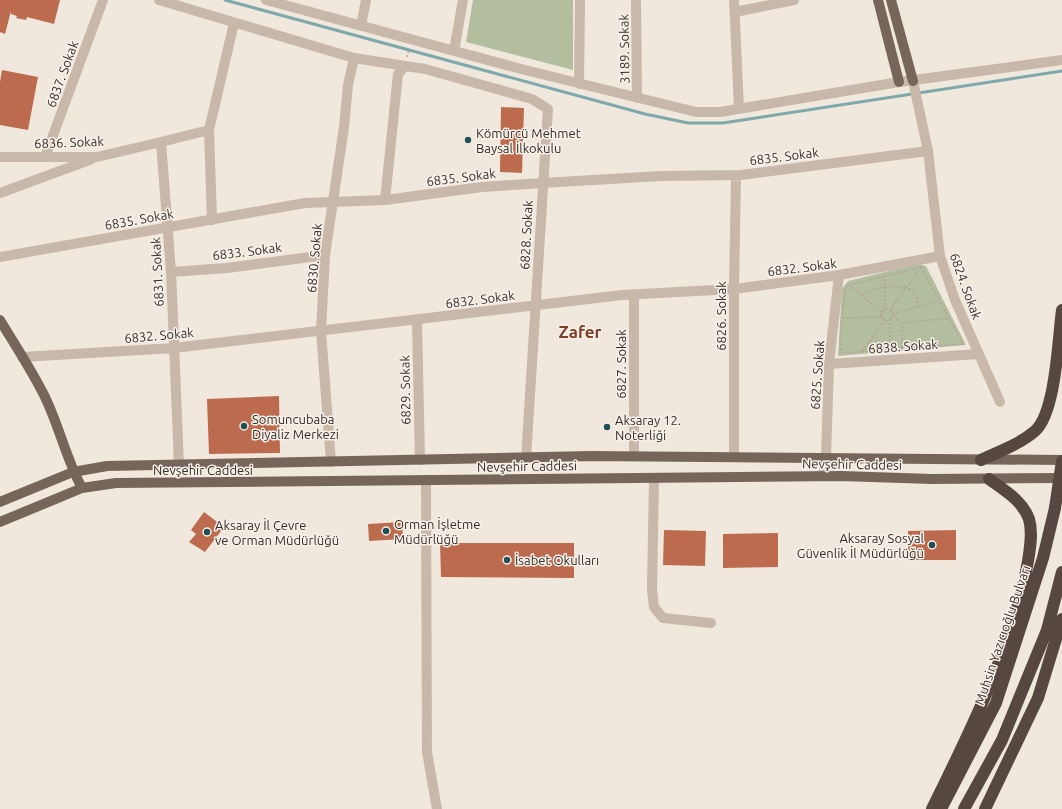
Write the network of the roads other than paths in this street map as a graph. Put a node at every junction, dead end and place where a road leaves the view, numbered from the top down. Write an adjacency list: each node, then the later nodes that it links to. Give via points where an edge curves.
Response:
1 (103, 0): 27 (street, 6837. Sokak)
2 (159, 0): 13 (street)
3 (266, 0): 14 (street)
4 (366, 0): 14 (street)
5 (463, 0): 15 (street)
6 (580, 0): 20 (street)
7 (636, 0): 22 (street, 3189. Sokak)
8 (734, 0): 12 (street)
9 (794, 0): 12 (street)
10 (878, 0): 19 (main road)
11 (891, 0): 21 (main road)
12 (734, 12): 23 (street)
13 (234, 23): 16 (street); 24 (street)
14 (361, 26): 15 (street)
15 (454, 51): 20 (street)
16 (354, 58): 18 (street); 34 (street, 6830. Sokak, via 348,85)
17 (1062, 60): 21 (street)
18 (405, 66): 31 (street, 6828. Sokak, via 426,69 532,99 548,109); 33 (street, via 398,74)
19 (899, 82): 21 (street); 23 (street)
20 (579, 84): 22 (street)
21 (914, 84): 26 (street, 6824. Sokak)
22 (638, 98): 23 (street, via 696,112)
23 (739, 109)
24 (209, 130): 25 (street); 35 (street)
25 (161, 142): 29 (street, 6836. Sokak); 36 (street, 6831. Sokak)
26 (928, 151): 30 (street, 6835. Sokak); 38 (street, 6824. Sokak)
27 (45, 156): 28 (street, 6836. Sokak); 29 (street, 6836. Sokak)
28 (0, 157)
29 (97, 157): 32 (street)
30 (736, 175): 31 (street, 6835. Sokak, via 661,176); 42 (street, 6826. Sokak)
31 (542, 183): 33 (street, 6835. Sokak, via 482,187); 44 (street, 6828. Sokak)
32 (0, 193)
33 (386, 200): 34 (street, 6835. Sokak)
34 (333, 201): 35 (street, 6835. Sokak, via 305,203); 37 (street, 6830. Sokak)
35 (212, 220): 36 (street, 6835. Sokak)
36 (168, 227): 39 (street, 6835. Sokak); 40 (street, 6831. Sokak)
37 (326, 255): 40 (street, 6833. Sokak, via 227,268); 48 (street, 6830. Sokak)
38 (940, 256): 41 (street, 6832. Sokak); 50 (street, 6824. Sokak, via 955,300)
39 (0, 257)
40 (171, 272): 49 (street, 6831. Sokak)
41 (838, 276): 42 (street, 6832. Sokak); 52 (street, 6825. Sokak)
42 (734, 289): 43 (street, 6832. Sokak); 55 (street, 6826. Sokak)
43 (634, 295): 44 (street, 6832. Sokak); 54 (street, 6827. Sokak)
44 (536, 306): 47 (street, 6832. Sokak); 56 (street, 6828. Sokak)
45 (1062, 310): 59 (highway, via 1048,411 1036,430 1021,441)
46 (0, 320): 51 (main road)
47 (417, 320): 48 (street, 6832. Sokak); 58 (street, 6829. Sokak)
48 (321, 331): 49 (street, 6832. Sokak); 61 (street, 6830. Sokak)
49 (174, 348): 51 (street, 6832. Sokak); 62 (street, 6831. Sokak)
50 (979, 354): 52 (street, 6838. Sokak); 53 (street, 6824. Sokak)
51 (22, 357): 63 (main road, via 44,395)
52 (829, 364): 57 (street, 6825. Sokak)
53 (1000, 402)
54 (634, 456): 55 (main road, Nevşehir Caddesi); 56 (main road, Nevşehir Caddesi)
55 (734, 457): 57 (main road, Nevşehir Caddesi)
56 (526, 458): 58 (main road, Nevşehir Caddesi)
57 (826, 458): 59 (main road, Nevşehir Caddesi); 64 (street, 6825. Sokak)
58 (420, 460): 61 (main road, Nevşehir Caddesi)
59 (982, 460): 60 (main road, Nevşehir Caddesi)
60 (1062, 461): 77 (highway, Muhsin Yazıcıoğlu Bulvarı, bridge, via 1055,508 1043,558 996,703)
61 (331, 462): 62 (main road, Nevşehir Caddesi)
62 (179, 465): 63 (main road, Nevşehir Caddesi, via 107,466)
63 (73, 472): 69 (main road); 70 (main road, Nevşehir Caddesi)
64 (823, 476): 65 (main road, Nevşehir Caddesi); 67 (main road, Nevşehir Caddesi)
65 (654, 478): 68 (main road, Nevşehir Caddesi); 74 (street, via 654,607 663,618)
66 (1062, 478): 67 (main road, Nevşehir Caddesi)
67 (989, 479): 76 (highway, via 1018,500 1029,520 1031,543 1025,581 1004,647 978,712)
68 (426, 481): 69 (main road, Nevşehir Caddesi, via 116,483); 75 (street, via 427,752)
69 (82, 488): 71 (main road, Nevşehir Caddesi)
70 (0, 502)
71 (0, 522)
72 (1062, 572): 78 (highway, via 1047,630 1002,740)
73 (1062, 619): 79 (highway, via 1038,698)
74 (711, 624)
75 (437, 809)
76 (932, 809)
77 (942, 809)
78 (964, 809)
79 (985, 809)

